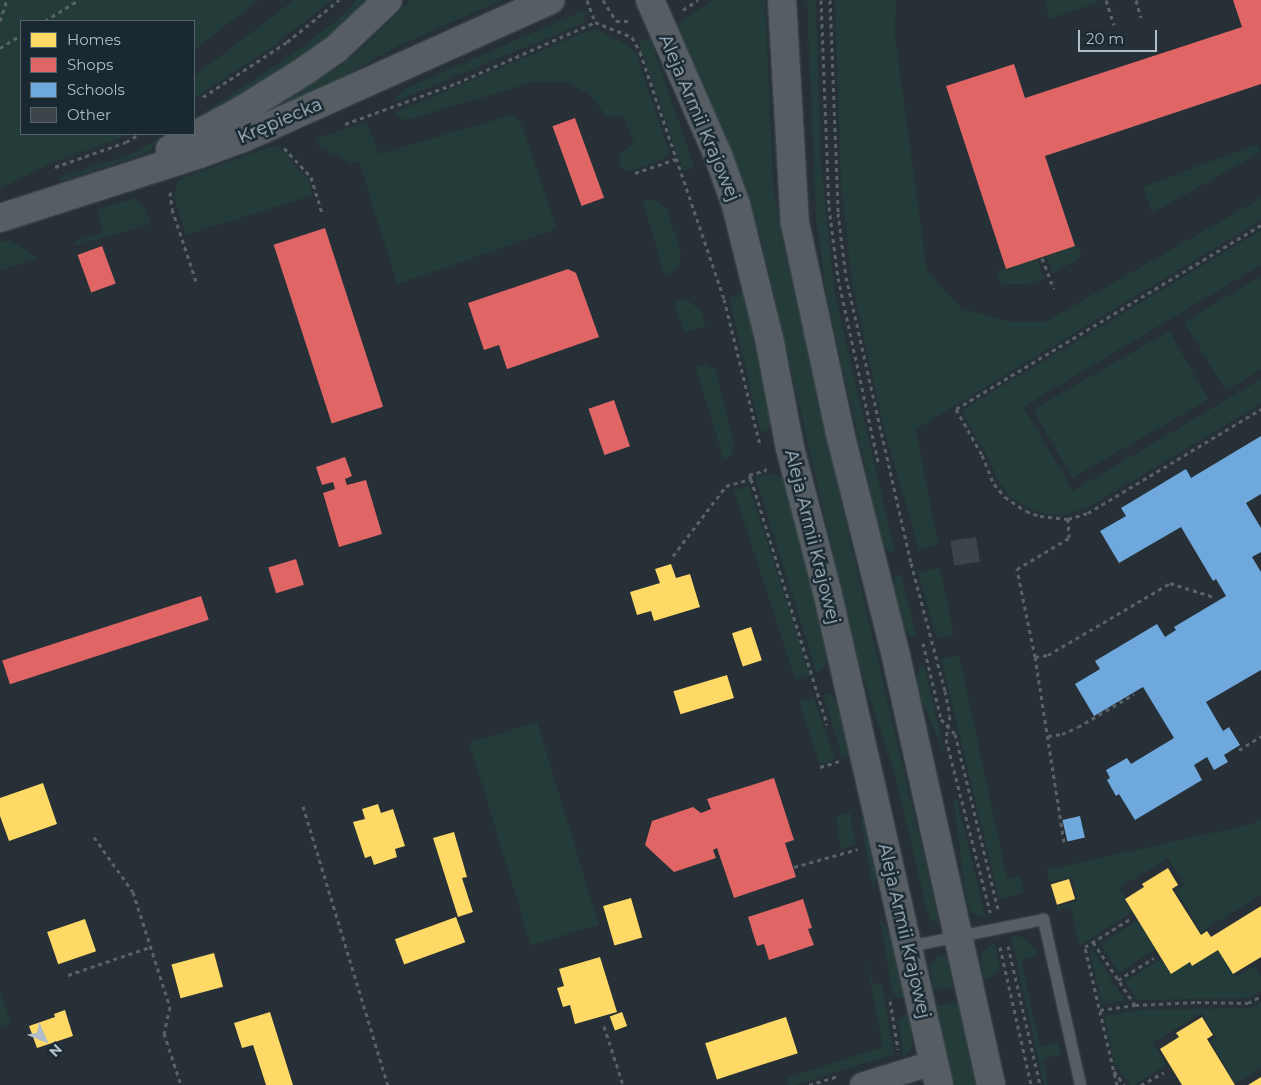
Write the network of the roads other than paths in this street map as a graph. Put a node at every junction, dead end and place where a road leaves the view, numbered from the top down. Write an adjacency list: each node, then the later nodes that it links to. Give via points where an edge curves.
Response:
1 (388, 0): 5 (street, via 336,49 242,110)
2 (550, 0): 5 (street, Krępiecka, via 243,138)
3 (650, 0): 8 (street, Aleja Armii Krajowej, via 719,158 736,205)
4 (782, 0): 7 (street, via 795,223 840,433 896,656)
5 (80, 192): 6 (street, Krępiecka)
6 (0, 218)
7 (957, 935): 8 (lane); 11 (street); 12 (lane, via 1043,919)
8 (908, 946): 9 (street, Aleja Armii Krajowej)
9 (936, 1074): 10 (street)
10 (862, 1085)
11 (991, 1085)
12 (1080, 1085)

